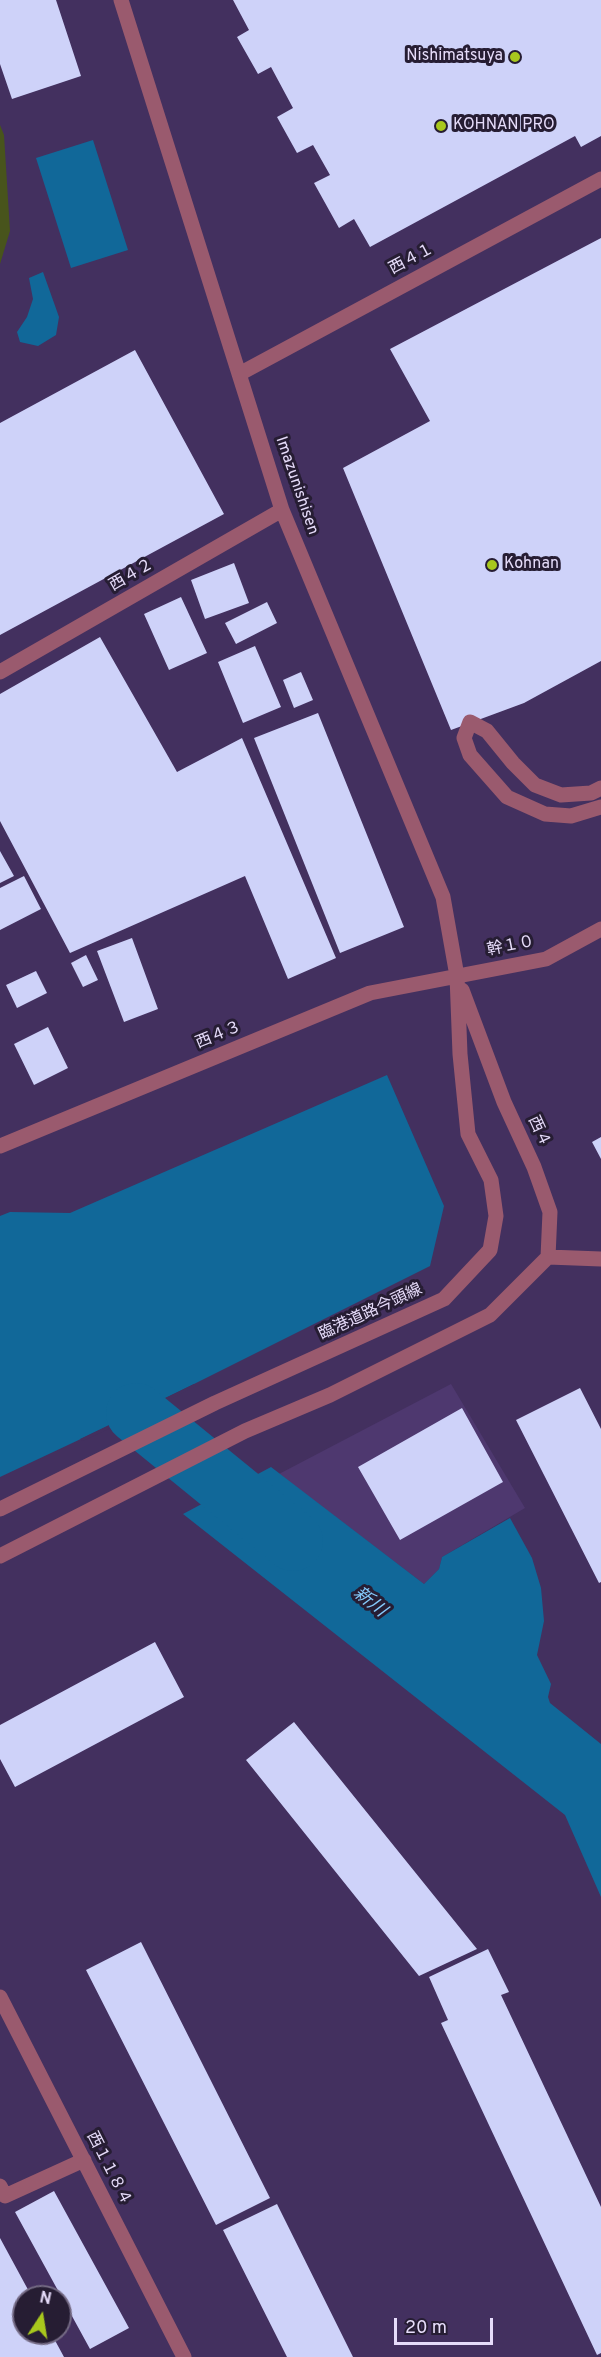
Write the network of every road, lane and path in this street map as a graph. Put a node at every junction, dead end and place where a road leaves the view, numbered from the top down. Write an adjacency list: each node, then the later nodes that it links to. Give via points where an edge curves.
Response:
1 (121, 0): 3 (street, Imazunishisen)
2 (601, 179): 3 (street, 西４１)
3 (241, 373): 4 (street, Imazunishisen)
4 (282, 510): 5 (street, 西４２); 9 (street, Imazunishisen, via 443,897)
5 (0, 672)
6 (601, 788): 7 (street, via 591,793 561,795 536,785 488,731 470,722 464,738 470,755 507,797 545,814 571,816)
7 (601, 807)
8 (601, 929): 9 (street, 幹１０, via 546,959)
9 (457, 976): 10 (street, 西４３, via 370,993); 11 (street, 西４, via 550,1212); 13 (street, 臨港道路今頭線, via 468,1134 491,1180 496,1216 490,1250 444,1299 215,1403)
10 (0, 1146)
11 (548, 1257): 12 (street); 14 (street, via 490,1315 330,1395 245,1431)
12 (601, 1259)
13 (0, 1509)
14 (0, 1556)
15 (0, 1996): 16 (street, 西１１８４)
16 (84, 2160): 17 (street, via 5,2196); 18 (street, 西１１８４)
17 (0, 2186)
18 (184, 2357)

